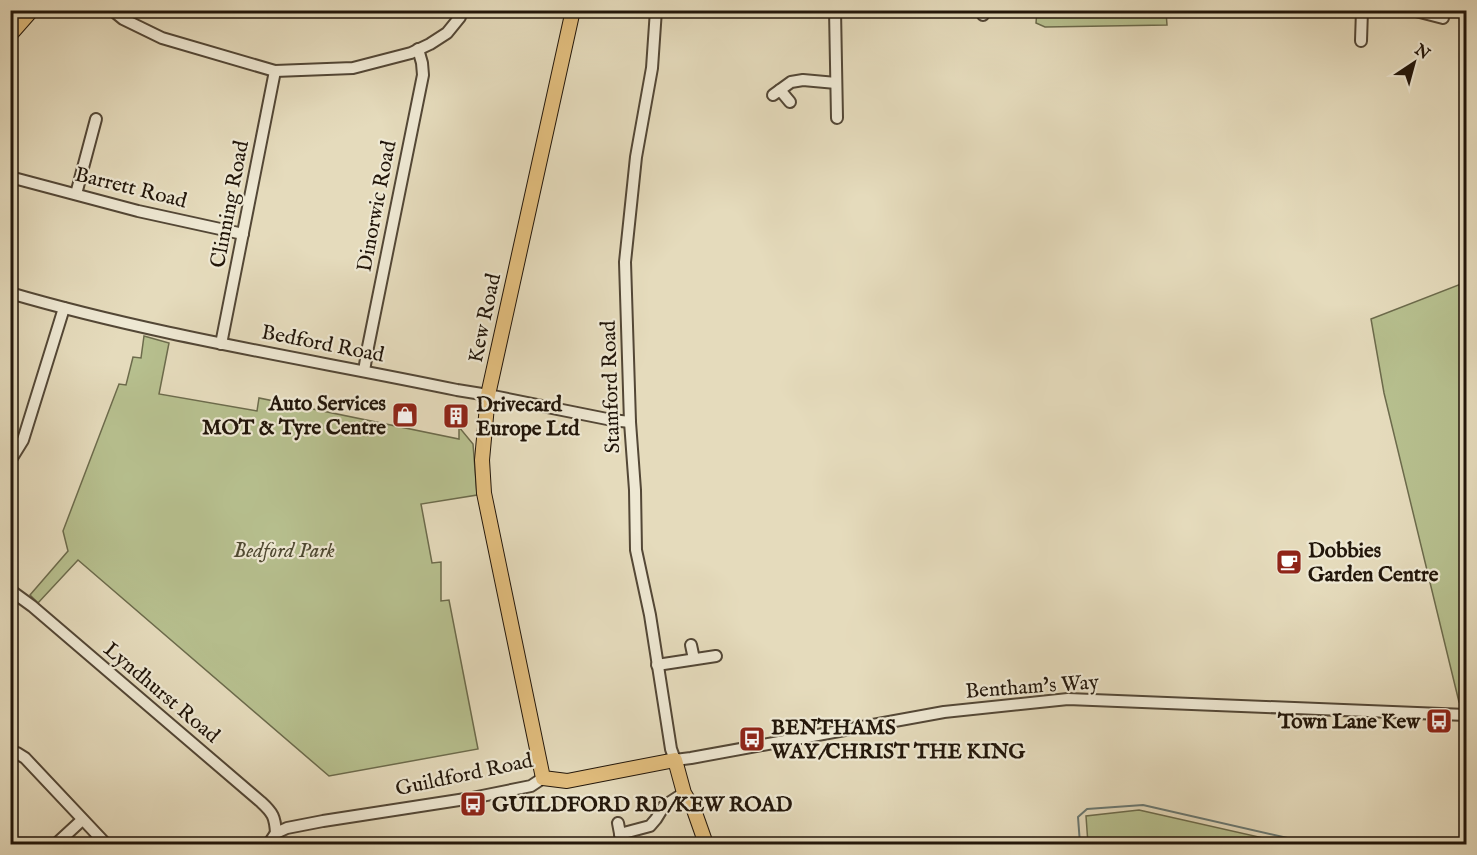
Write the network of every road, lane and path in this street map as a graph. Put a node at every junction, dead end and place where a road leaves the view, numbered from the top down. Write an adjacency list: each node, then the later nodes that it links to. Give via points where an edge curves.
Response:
1 (32, 10): 10 (main road)
2 (112, 10): 13 (street, via 162,38)
3 (461, 10): 12 (street, via 447,33)
4 (573, 10): 25 (main road, Kew Road)
5 (656, 10): 26 (street, Stamford Road, via 652,68 636,157 625,260)
6 (835, 10): 14 (street)
7 (1362, 10): 11 (street)
8 (1412, 10): 9 (street)
9 (1443, 18)
10 (10, 35)
11 (1361, 41)
12 (418, 50): 13 (street, via 353,68); 24 (street, Dinorwic Road, via 423,75)
13 (275, 71): 20 (street, Clinning Road)
14 (836, 83): 15 (street, via 791,82 776,93); 16 (street)
15 (790, 102)
16 (837, 118)
17 (96, 120): 19 (street)
18 (10, 177): 19 (street, Barrett Road)
19 (76, 194): 20 (street, Barrett Road)
20 (243, 234): 23 (street, Clinning Road)
21 (10, 292): 22 (street, Bedford Road)
22 (64, 308): 23 (street, Bedford Road); 27 (street, via 23,440)
23 (221, 344): 24 (street, Bedford Road)
24 (364, 371): 25 (street, Bedford Road)
25 (488, 395): 26 (street, Bedford Road); 36 (main road, Kew Road, via 482,460 484,493)
26 (630, 422): 32 (street, Stamford Road, via 636,550)
27 (10, 461)
28 (10, 590): 39 (street, Lyndhurst Road, via 261,802 273,813)
29 (691, 645): 31 (street)
30 (716, 656): 31 (street)
31 (694, 659): 32 (street)
32 (657, 665): 35 (street, Stamford Road)
33 (1467, 714): 35 (street, Bentham's Way, via 1068,699 944,712)
34 (10, 753): 38 (street, via 25,758)
35 (675, 760): 36 (main road, Guildford Road, via 567,781); 37 (main road)
36 (543, 778): 39 (street, Guildford Road, via 531,786 323,821)
37 (684, 793): 40 (street, via 664,806 650,826); 44 (main road)
38 (82, 820): 41 (street); 42 (street)
39 (276, 833): 43 (street)
40 (620, 834)
41 (56, 844)
42 (105, 844)
43 (266, 844)
44 (706, 844)

